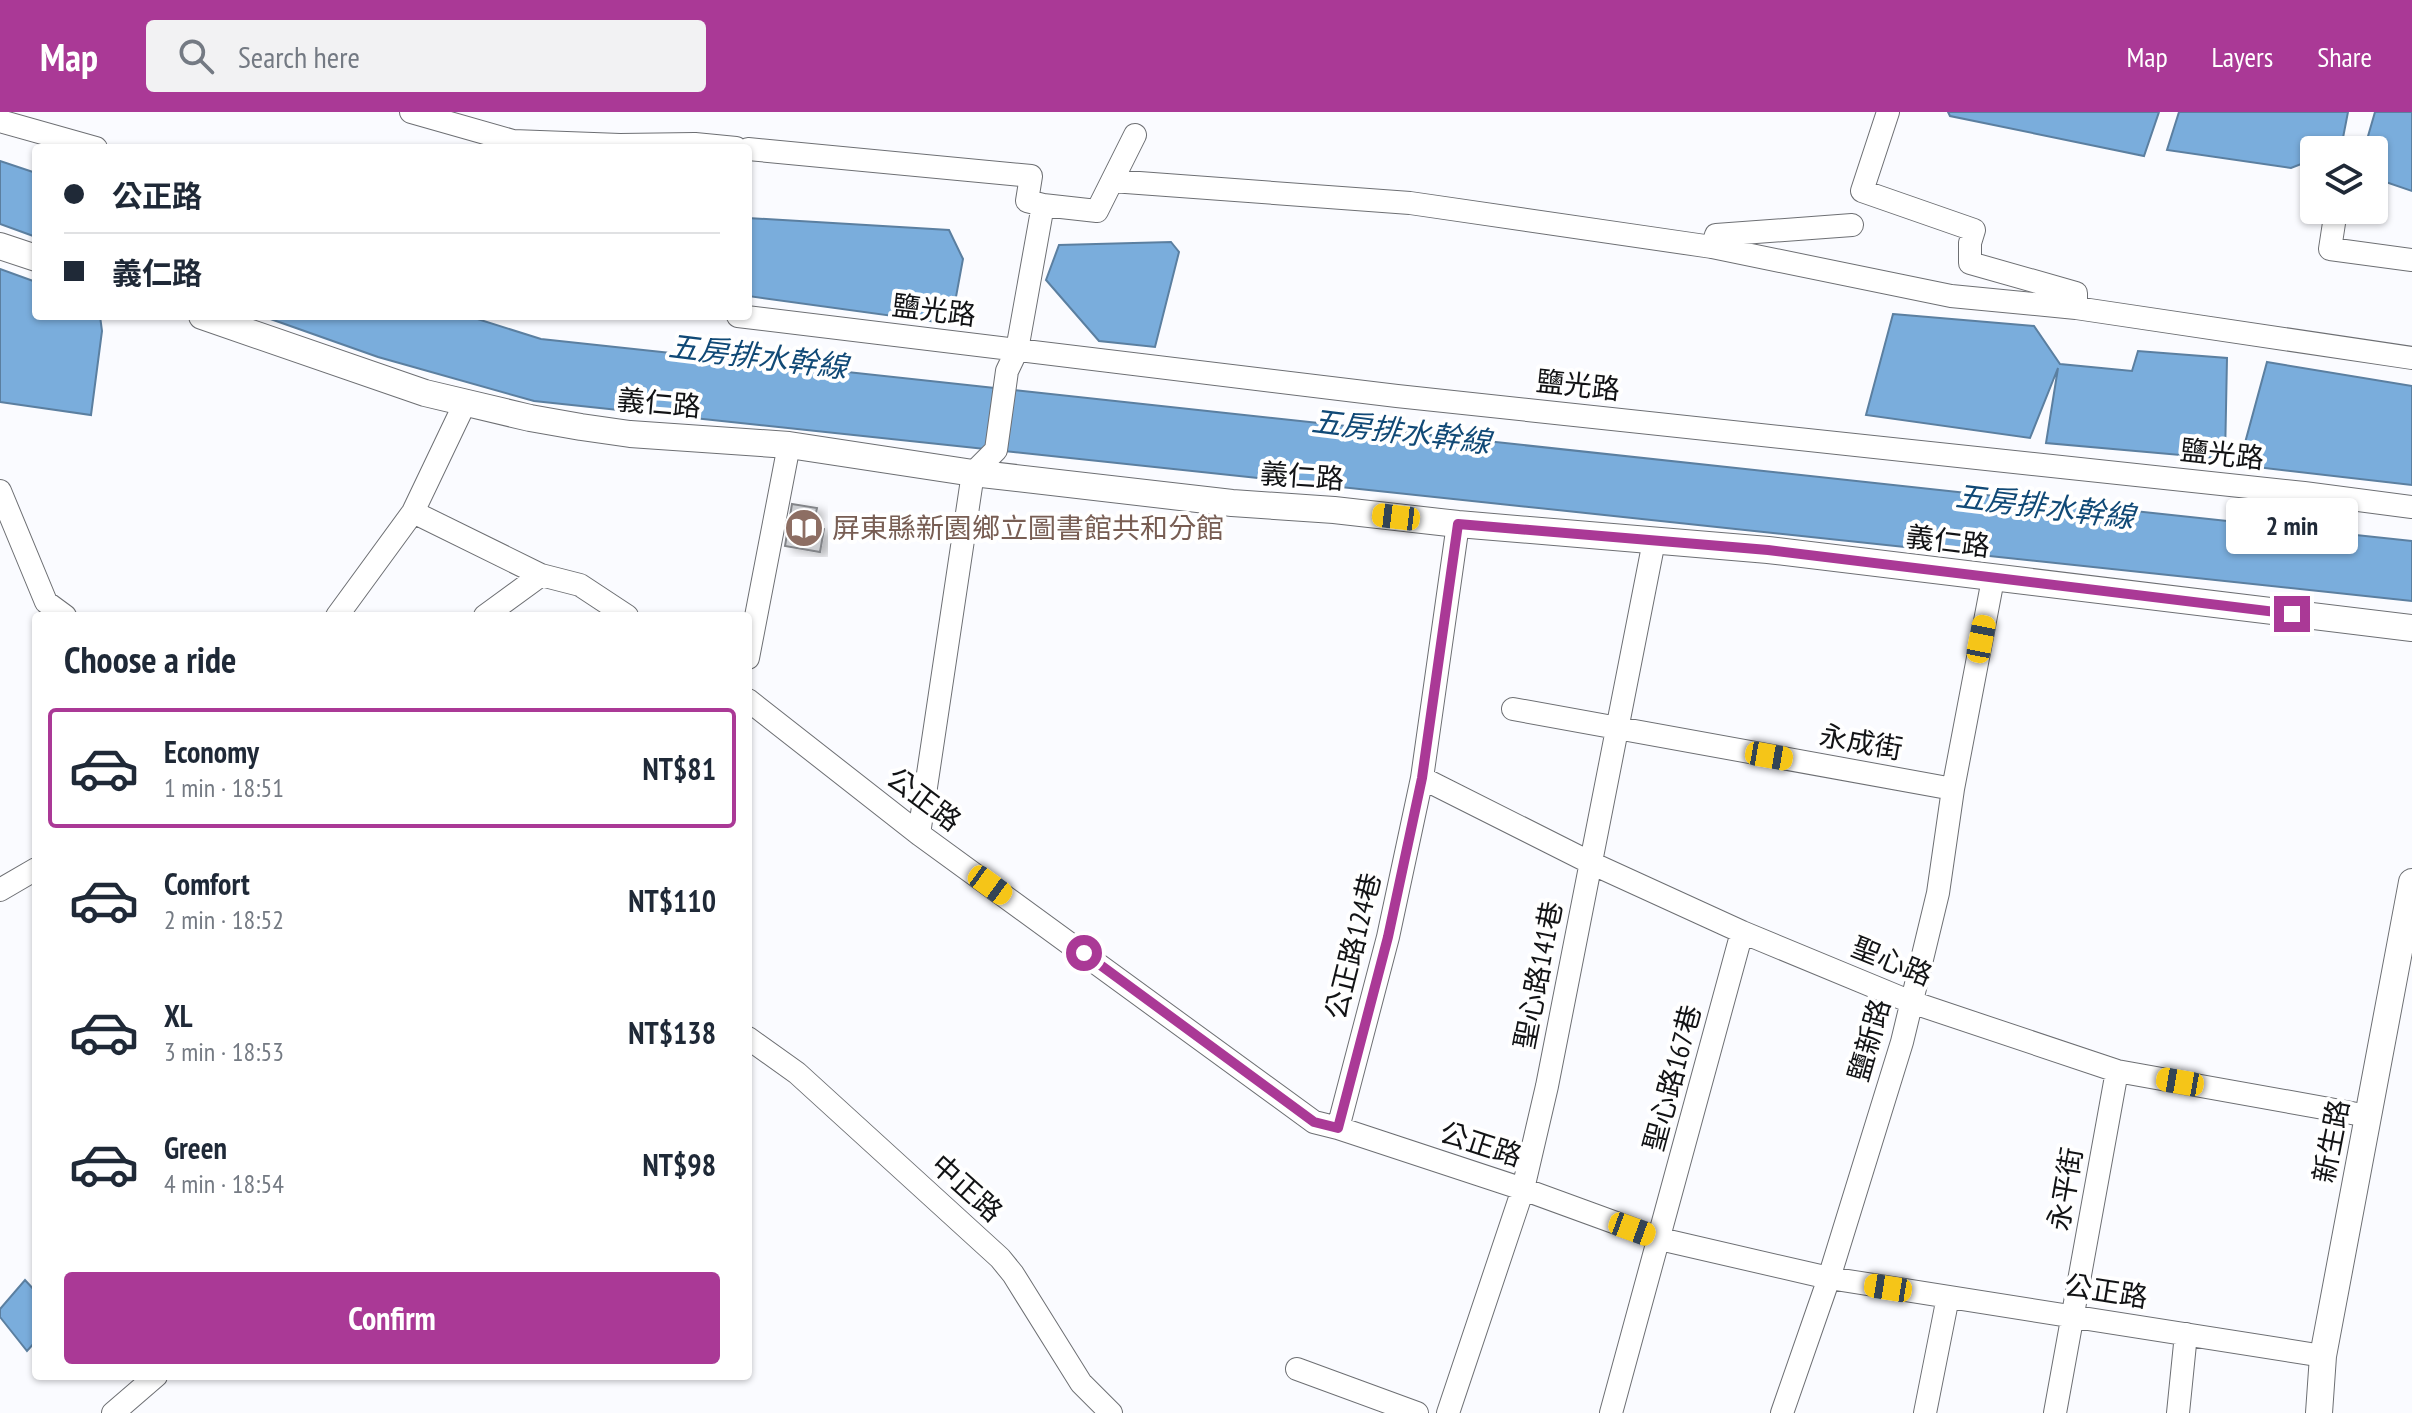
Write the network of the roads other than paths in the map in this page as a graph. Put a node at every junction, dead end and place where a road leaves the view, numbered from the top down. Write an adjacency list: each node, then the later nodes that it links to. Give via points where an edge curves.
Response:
1 (411, 112): 6 (street, via 513,141)
2 (1888, 112): 16 (street, via 1862,191 1974,230 1970,263 2076,293)
3 (0, 121): 5 (street)
4 (1135, 135): 8 (street)
5 (82, 144)
6 (593, 144)
7 (752, 149): 9 (street, via 1031,176 1027,201)
8 (1112, 181): 9 (street, via 1097,211); 13 (street, via 1410,203)
9 (1043, 205): 19 (street)
10 (2334, 224): 15 (street, via 2330,249)
11 (1852, 225): 13 (street, via 1716,235)
12 (0, 246): 14 (street)
13 (1712, 247): 16 (street, via 1951,296)
14 (32, 257)
15 (2412, 260)
16 (2076, 308): 20 (street)
17 (752, 318): 19 (street, 鹽光路)
18 (214, 320): 21 (street, 義仁路)
19 (1017, 350): 23 (street, via 1007,371 996,450); 25 (street, 鹽光路)
20 (2412, 358)
21 (465, 403): 22 (street, 義仁路, via 630,434); 26 (street)
22 (789, 445): 23 (street, 義仁路); 36 (street)
23 (973, 473): 27 (street, 義仁路); 42 (street)
24 (0, 491): 31 (street, via 46,602)
25 (2412, 507)
26 (413, 512): 29 (street); 32 (street)
27 (1458, 524): 28 (street, 義仁路); 40 (street, 公正路124巷)
28 (1654, 541): 30 (street, 義仁路); 39 (street, 聖心路141巷)
29 (541, 575): 33 (street); 34 (street, via 580,585)
30 (1993, 579): 35 (street, 義仁路); 41 (street, 鹽新路)
31 (60, 612)
32 (340, 612)
33 (490, 612)
34 (621, 612)
35 (2412, 628)
36 (752, 637)
37 (752, 703): 42 (street, 公正路)
38 (1513, 709): 39 (street, 永成街)
39 (1616, 729): 41 (street, 永成街); 43 (street, 聖心路141巷)
40 (1422, 778): 43 (street, 聖心路); 52 (street, 公正路124巷, via 1388,937)
41 (1953, 789): 48 (street, 鹽新路, via 1938,893)
42 (919, 834): 52 (street, 公正路, via 1314,1122)
43 (1591, 863): 47 (street, 聖心路); 53 (street, 聖心路141巷)
44 (32, 871): 46 (street)
45 (2412, 882): 51 (street, 新生路)
46 (0, 890)
47 (1742, 932): 48 (street, 聖心路); 54 (street, 聖心路167巷)
48 (1911, 1002): 50 (street, 聖心路); 55 (street, 鹽新路)
49 (752, 1041): 63 (street, 中正路, via 797,1073 1000,1258 1081,1383)
50 (2117, 1071): 51 (street, 聖心路); 57 (street, 永平街)
51 (2368, 1116): 59 (street, 新生路)
52 (1338, 1128): 53 (street, 公正路)
53 (1523, 1189): 54 (street, 公正路); 65 (street, 聖心路141巷)
54 (1660, 1239): 55 (street, 公正路); 66 (street, 聖心路167巷)
55 (1829, 1278): 56 (street, 公正路); 67 (street, 鹽新路)
56 (1948, 1297): 57 (street, 公正路); 68 (street)
57 (2073, 1316): 58 (street, 公正路); 69 (street, 永平街)
58 (2186, 1334): 59 (street, 公正路); 70 (street)
59 (2323, 1356): 71 (street, 新生路)
60 (1297, 1369): 64 (street)
61 (151, 1380): 62 (street)
62 (113, 1413)
63 (1111, 1413)
64 (1417, 1413)
65 (1448, 1413)
66 (1611, 1413)
67 (1782, 1413)
68 (1925, 1413)
69 (2055, 1413)
70 (2178, 1413)
71 (2319, 1413)

